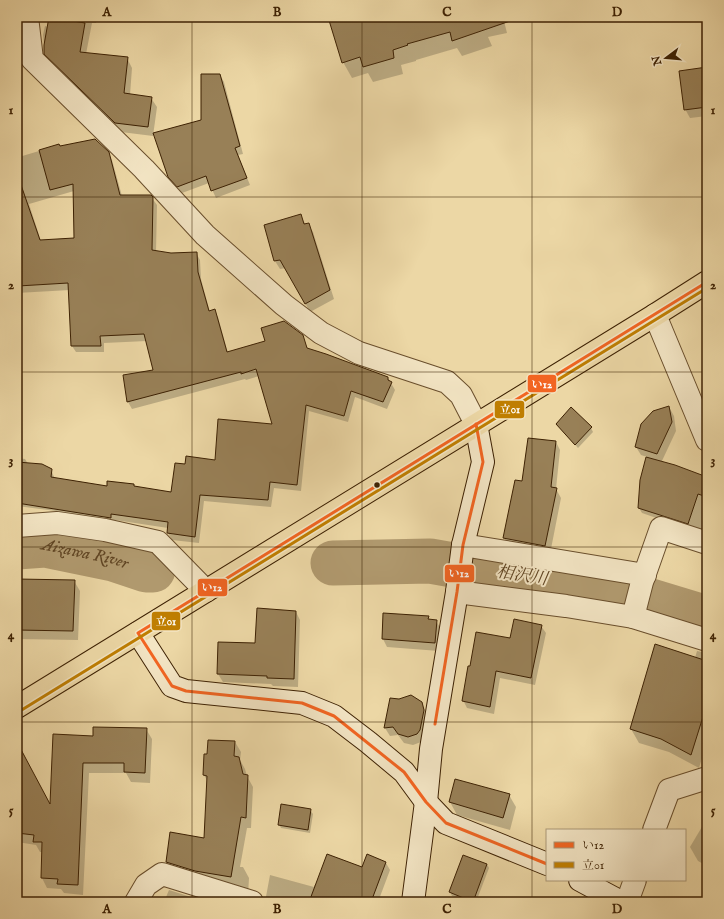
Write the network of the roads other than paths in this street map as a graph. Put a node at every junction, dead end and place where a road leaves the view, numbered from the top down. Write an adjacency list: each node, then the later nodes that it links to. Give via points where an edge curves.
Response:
1 (28, 17): 4 (street, via 32,59 144,169 204,235 284,305 321,333 359,353 447,382 461,395)
2 (707, 282): 3 (main road)
3 (655, 315): 4 (main road); 5 (street)
4 (476, 424): 8 (street, via 483,462); 11 (main road)
5 (707, 440)
6 (17, 526): 11 (street, via 57,523 158,542)
7 (707, 543): 9 (street, via 661,528)
8 (462, 548): 9 (street); 10 (street)
9 (644, 578): 12 (street)
10 (457, 588): 12 (street, via 566,606); 17 (street, via 431,749)
11 (206, 591): 13 (main road)
12 (634, 612): 14 (street)
13 (138, 633): 15 (main road); 17 (street, via 172,686 186,691 302,703 334,716 404,772)
14 (707, 640)
15 (17, 707)
16 (707, 778): 18 (street, via 669,790)
17 (426, 802): 19 (street, via 446,823); 24 (street)
18 (654, 829)
19 (546, 864)
20 (582, 881): 25 (street)
21 (635, 881): 26 (street)
22 (136, 902): 23 (street, via 146,885 162,874)
23 (252, 902)
24 (413, 902)
25 (621, 902)
26 (627, 902)

